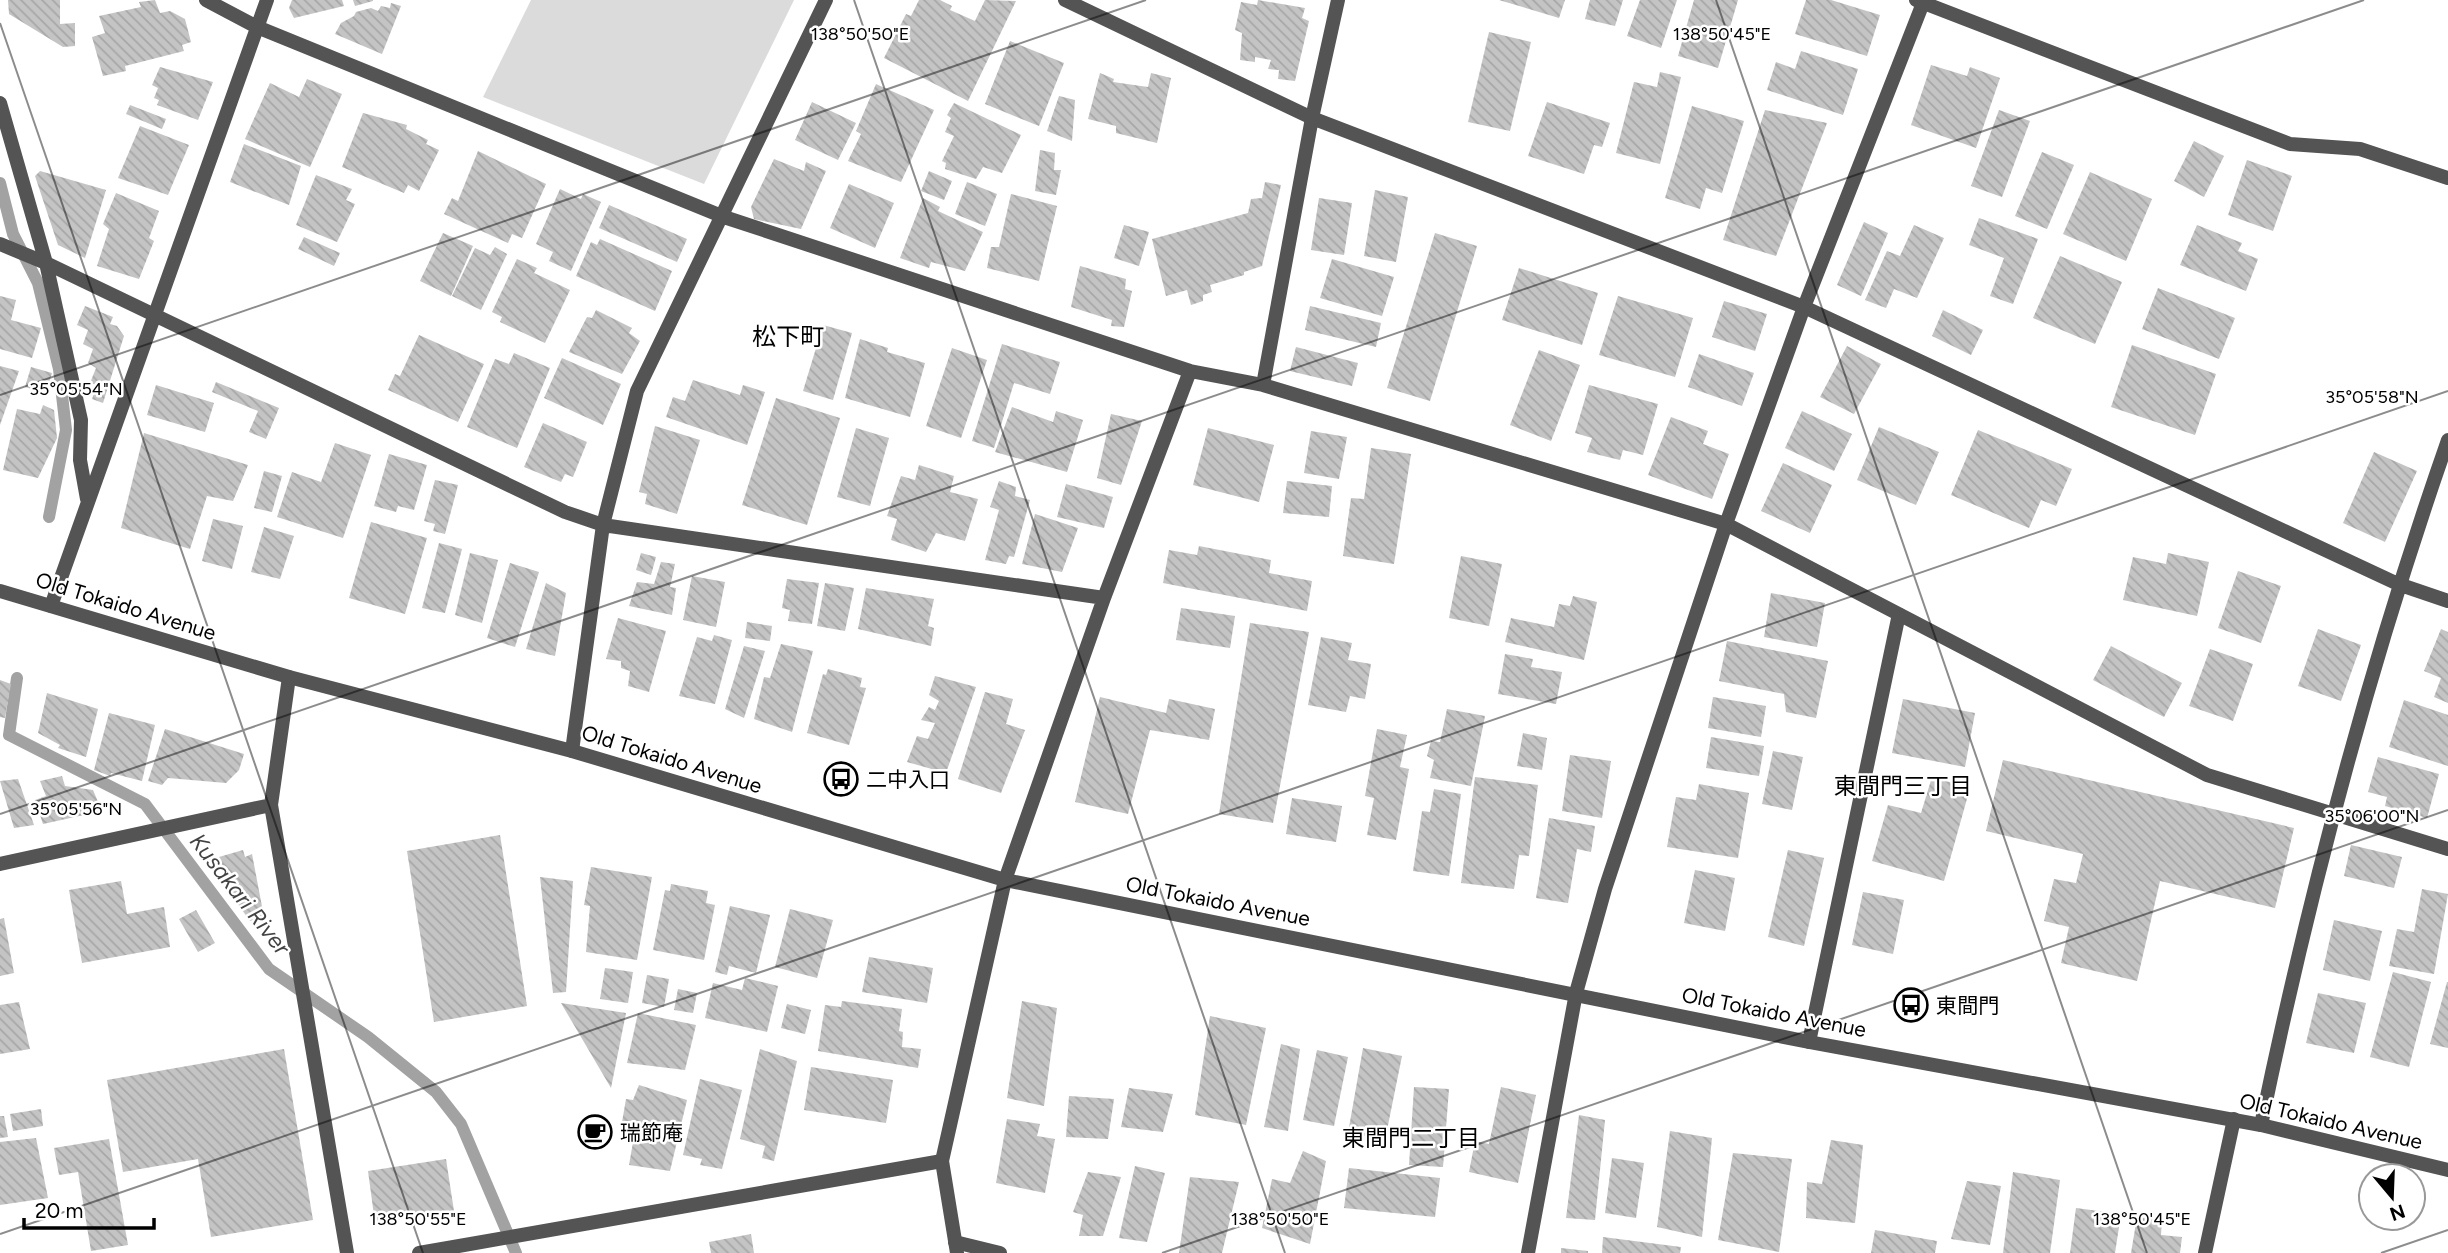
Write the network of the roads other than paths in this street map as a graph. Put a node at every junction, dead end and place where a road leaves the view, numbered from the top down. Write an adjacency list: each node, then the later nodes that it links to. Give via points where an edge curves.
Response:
1 (206, 0): 7 (street)
2 (267, 0): 7 (street)
3 (826, 0): 11 (street)
4 (1065, 0): 9 (street)
5 (1338, 0): 9 (street)
6 (1919, 2): 10 (street, via 2290,144 2360,149); 14 (street)
7 (257, 27): 11 (street); 15 (street)
8 (0, 103): 13 (street)
9 (1312, 118): 14 (street); 17 (street)
10 (2448, 178)
11 (724, 217): 16 (street); 21 (street, via 637,391)
12 (0, 244): 13 (street)
13 (46, 263): 15 (street); 19 (street, via 81,420 80,460)
14 (1804, 307): 20 (street); 22 (street)
15 (154, 315): 19 (street); 21 (street, via 565,512)
16 (1190, 371): 17 (street); 24 (street)
17 (1263, 385): 20 (street)
18 (2448, 440): 22 (street)
19 (87, 501): 26 (street)
20 (1726, 524): 27 (street); 35 (street, via 1605,889)
21 (603, 525): 24 (street); 29 (street)
22 (2398, 584): 25 (street); 31 (street)
23 (0, 591): 26 (street, Old Tokaido Avenue)
24 (1104, 598): 34 (street)
25 (2448, 601)
26 (51, 606): 28 (street, Old Tokaido Avenue)
27 (1899, 614): 31 (street, via 2207,775); 36 (street)
28 (289, 677): 29 (street, Old Tokaido Avenue); 30 (street)
29 (572, 751): 34 (street, Old Tokaido Avenue)
30 (271, 805): 33 (street); 42 (street)
31 (2334, 816): 32 (street); 38 (street)
32 (2448, 849)
33 (0, 864)
34 (1005, 880): 35 (street, Old Tokaido Avenue); 39 (street)
35 (1576, 993): 36 (street, Old Tokaido Avenue); 45 (street)
36 (1809, 1042): 37 (street, Old Tokaido Avenue)
37 (2234, 1119): 38 (street, Old Tokaido Avenue); 46 (street)
38 (2261, 1125): 40 (street, Old Tokaido Avenue)
39 (942, 1161): 41 (street); 43 (street)
40 (2448, 1170)
41 (956, 1248): 44 (street)
42 (347, 1253)
43 (419, 1253)
44 (1000, 1253)
45 (1528, 1253)
46 (2206, 1253)

